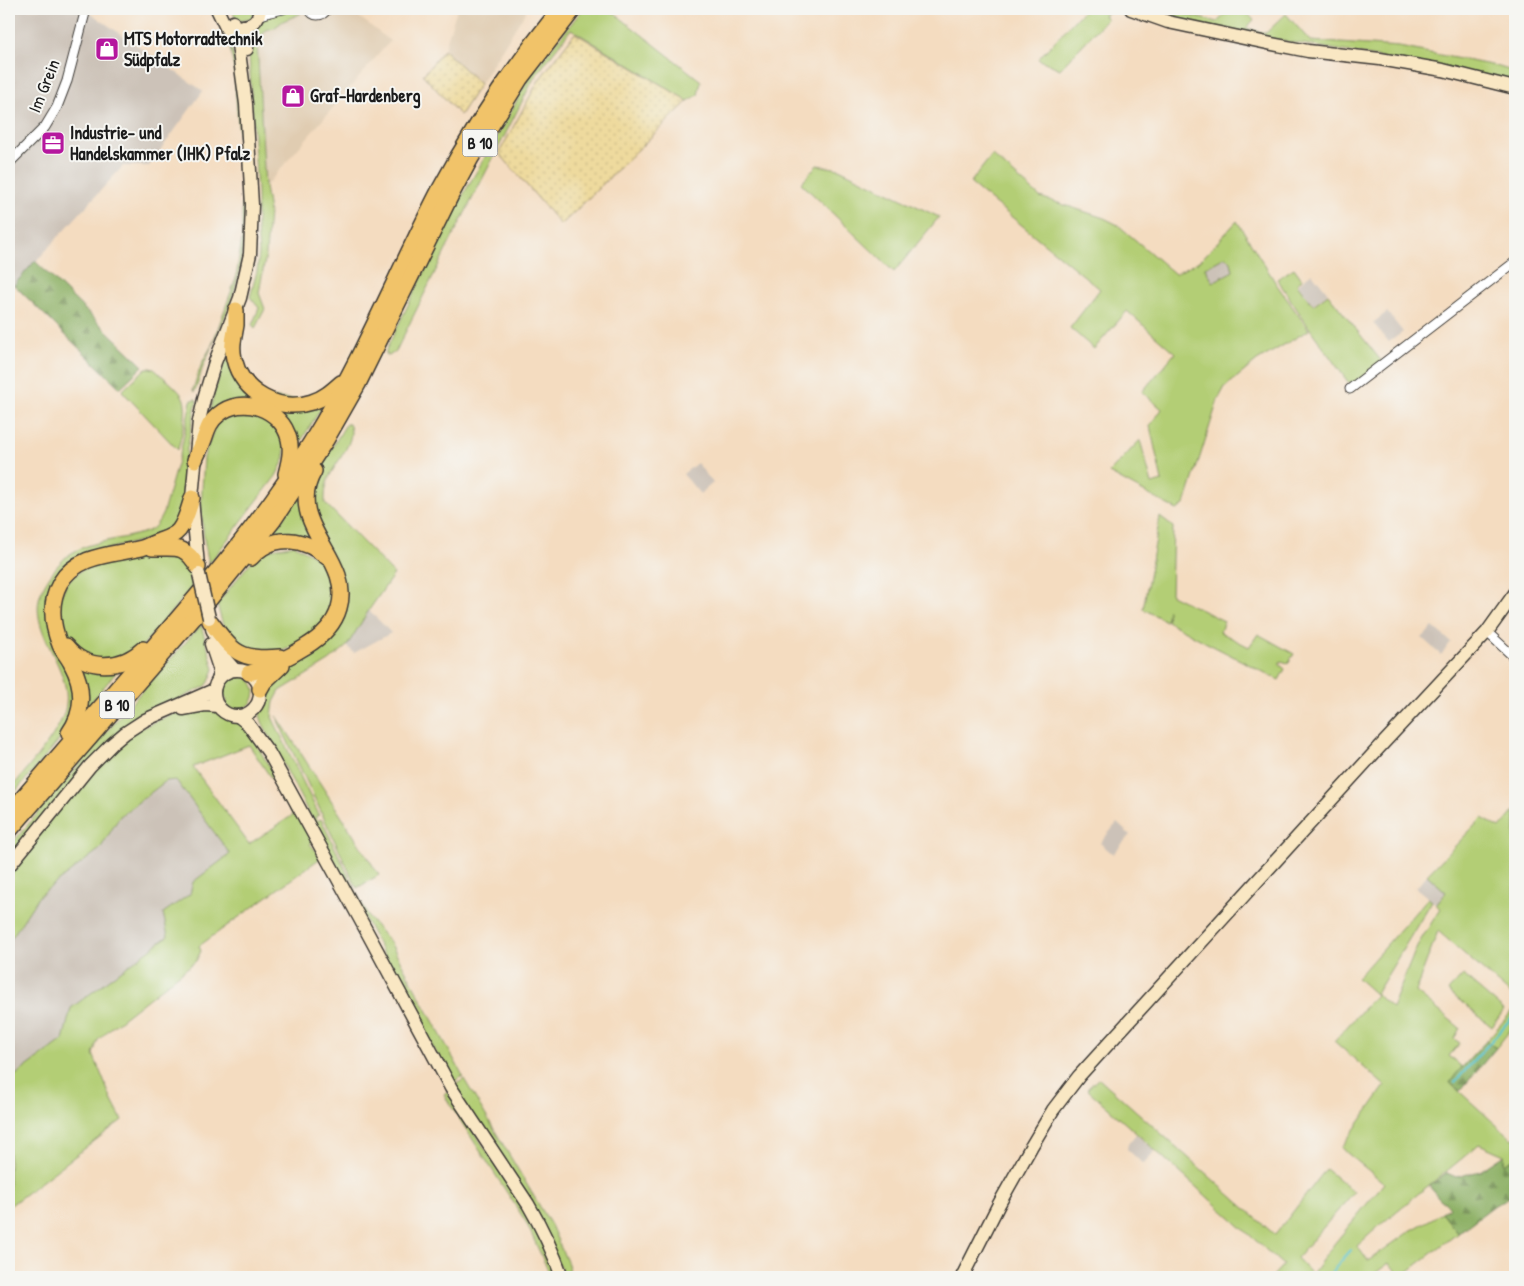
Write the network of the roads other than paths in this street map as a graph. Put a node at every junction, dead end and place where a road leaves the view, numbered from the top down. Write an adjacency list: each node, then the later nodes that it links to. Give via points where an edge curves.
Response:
1 (86, 9): 14 (street, Im Grein, via 57,107 45,127)
2 (224, 9): 10 (main road); 13 (main road)
3 (283, 9): 9 (street)
4 (309, 9): 5 (street, via 318,15)
5 (327, 9)
6 (560, 9): 17 (highway, B 10, via 510,75 459,155)
7 (574, 9): 19 (highway, B 10, via 520,79 471,158 358,384)
8 (1131, 9): 12 (main road, via 1168,22 1272,44 1443,70)
9 (259, 12): 11 (main road)
10 (233, 22): 11 (main road, via 239,26); 13 (main road)
11 (249, 25): 13 (main road, via 245,36 249,82)
12 (1515, 88)
13 (246, 104): 16 (main road, via 251,241 246,279)
14 (9, 163)
15 (1515, 262): 18 (street)
16 (236, 310): 17 (highway, via 232,342 234,359 242,378 259,395 272,402 304,404 328,394); 20 (main road, via 205,395)
17 (348, 377): 21 (highway, B 10)
18 (1350, 389)
19 (326, 440): 24 (highway, via 321,460 309,481 307,505 310,521); 26 (highway, B 10, via 273,520)
20 (194, 460): 21 (highway, via 208,426 217,416 240,406 262,408 280,422 290,440 290,458); 22 (main road)
21 (283, 485): 29 (highway, B 10, via 236,549)
22 (192, 498): 23 (highway, via 177,532); 25 (main road)
23 (143, 548): 25 (highway, via 182,550 190,556); 31 (highway, via 86,561 66,575 53,603)
24 (332, 562): 26 (highway, via 307,544 291,540 275,542 261,548); 32 (highway, via 342,587 336,617 324,634)
25 (198, 571): 28 (main road, bridge)
26 (225, 580): 45 (highway, B 10)
27 (1515, 593): 30 (main road)
28 (209, 620): 32 (highway, via 226,644 243,655 257,658); 34 (main road, via 228,663); 35 (main road)
29 (169, 628): 31 (highway, via 131,658 107,665 79,658); 43 (highway, B 10)
30 (1487, 632): 33 (street); 48 (main road, via 1079,1076 1031,1147)
31 (57, 636): 43 (highway, via 78,677 81,697 78,719)
32 (291, 655): 34 (highway, via 261,670); 36 (highway)
33 (1515, 658)
34 (242, 671): 35 (main road, via 227,672); 36 (main road, via 257,682)
35 (219, 678): 37 (main road)
36 (260, 689): 39 (main road)
37 (214, 690): 38 (main road); 40 (main road)
38 (218, 706): 40 (main road); 41 (main road, via 224,712)
39 (255, 708): 41 (main road); 42 (main road)
40 (167, 711): 46 (main road, via 132,728 105,750)
41 (238, 716): 42 (main road, via 248,724)
42 (269, 753): 47 (main road, via 451,1088 528,1204 547,1238)
43 (56, 759): 44 (highway, B 10)
44 (9, 814)
45 (9, 831)
46 (9, 866)
47 (562, 1277)
48 (962, 1277)

